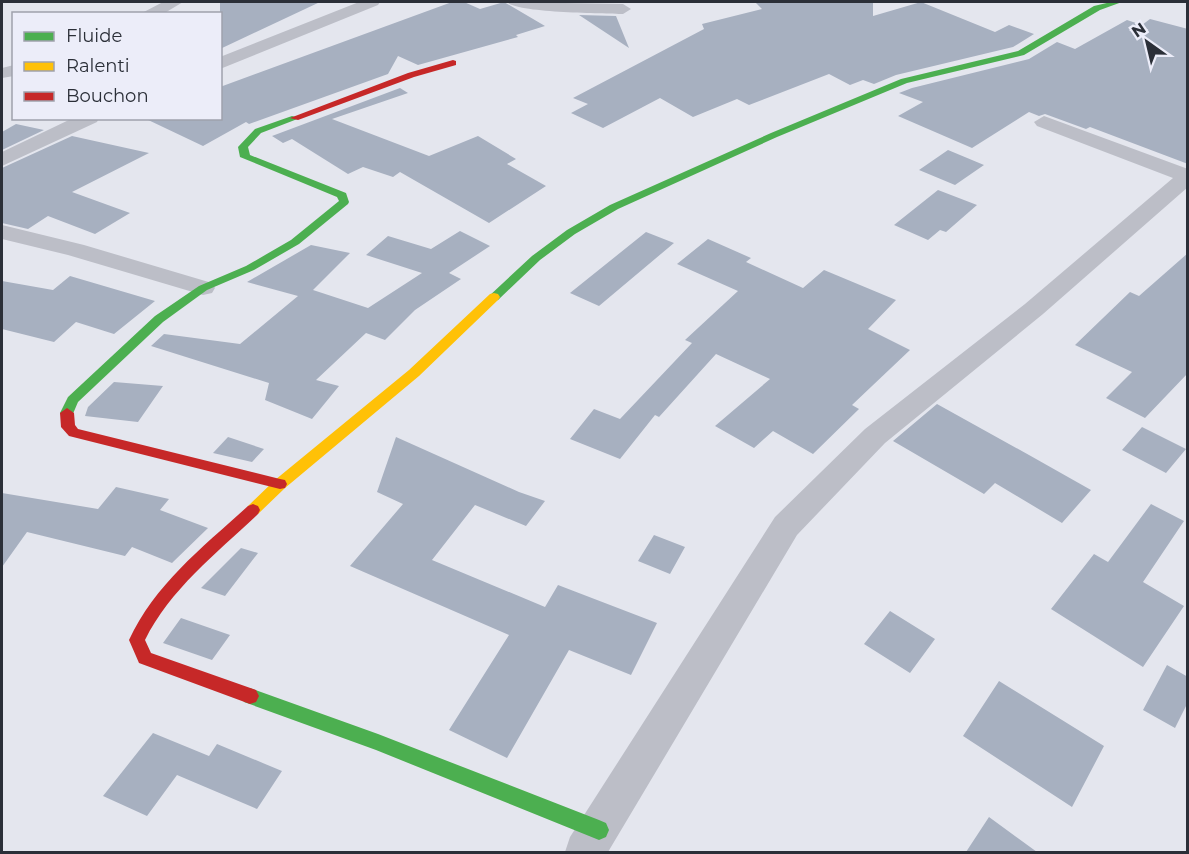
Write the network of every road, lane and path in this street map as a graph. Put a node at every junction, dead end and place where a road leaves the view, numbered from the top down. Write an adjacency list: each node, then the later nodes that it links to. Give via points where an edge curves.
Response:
1 (175, 2): 6 (street)
2 (372, 2): 7 (street)
3 (515, 2): 5 (street)
4 (1118, 2): 15 (street, via 1098,8 1021,52 904,81 614,207 536,258 414,373)
5 (622, 9)
6 (152, 12)
7 (222, 63)
8 (453, 63): 14 (street, via 258,131 243,147 245,156 342,195 344,202 295,242 243,272)
9 (86, 120): 11 (street)
10 (1044, 122): 12 (street)
11 (2, 160)
12 (1187, 176): 16 (street, via 1035,309 875,436 786,526)
13 (2, 232): 14 (street)
14 (203, 288): 15 (street, via 159,319 73,400 66,415 68,427 74,433)
15 (280, 484): 16 (street, via 144,621 137,640 145,658 378,742)
16 (592, 841)

